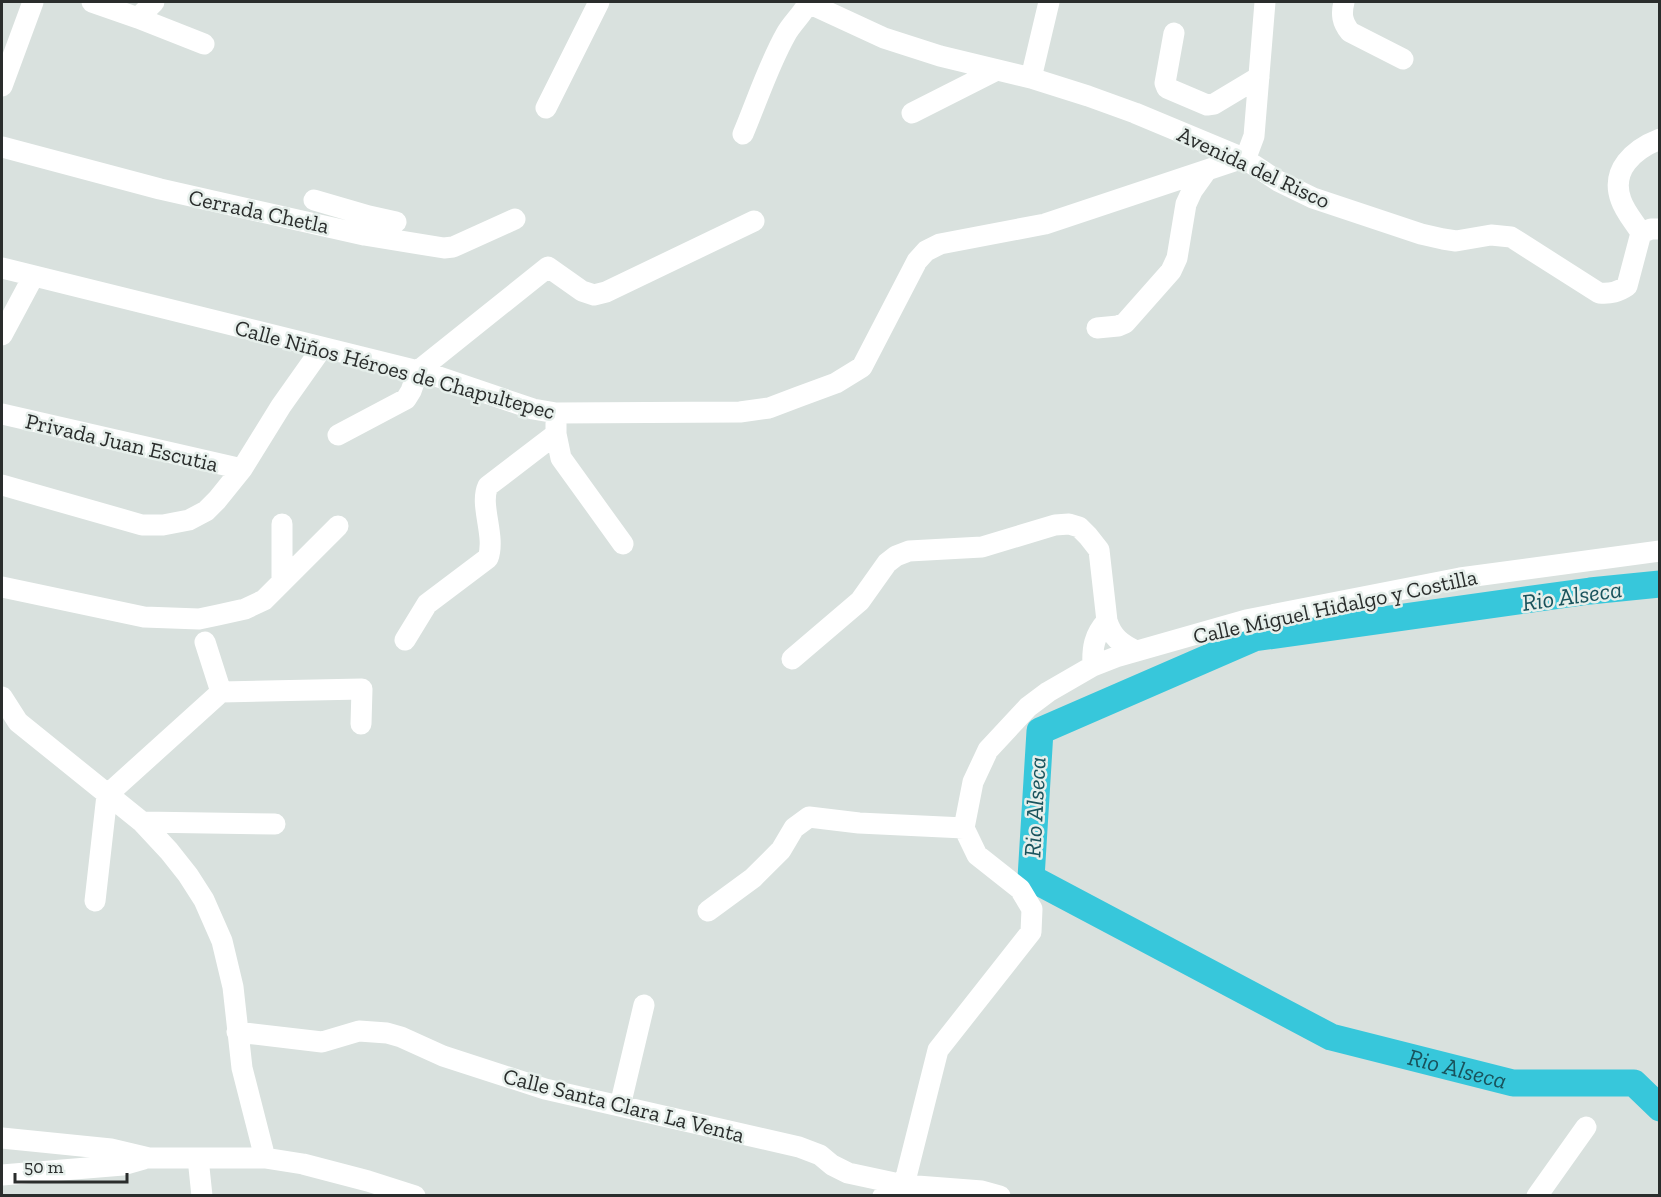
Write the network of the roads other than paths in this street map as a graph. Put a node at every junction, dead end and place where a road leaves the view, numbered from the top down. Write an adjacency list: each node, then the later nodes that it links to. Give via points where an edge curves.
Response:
1 (33, 2): 16 (street)
2 (154, 2): 9 (street)
3 (599, 2): 17 (street)
4 (807, 2): 13 (street, Avenida del Risco, via 884,38); 19 (street, via 777,50)
5 (1048, 2): 15 (street)
6 (1265, 2): 14 (street)
7 (1344, 2): 12 (street, via 1344,24 1350,32)
8 (106, 4): 9 (street)
9 (138, 18): 11 (street)
10 (1174, 33): 14 (street, via 1167,88 1207,105)
11 (204, 44)
12 (1403, 59)
13 (997, 70): 15 (street, Avenida del Risco); 18 (street)
14 (1259, 77): 22 (street, via 1254,136)
15 (1031, 78): 22 (street, Avenida del Risco, via 1135,113)
16 (2, 86)
17 (546, 108)
18 (912, 113)
19 (743, 134)
20 (1659, 139): 29 (street, via 1636,152 1619,174 1621,200)
21 (2, 147): 28 (street, Cerrada Chetla, via 160,189)
22 (1243, 158): 23 (street, Calle Niños Héroes de Chapultepec); 29 (street, Avenida del Risco, via 1313,198 1421,234 1456,241 1491,235 1510,237 1599,293 1609,294 1628,286)
23 (1207, 170): 32 (street, via 1186,204 1177,258 1171,271 1125,323); 37 (street, Calle Niños Héroes de Chapultepec, via 1045,224 940,244 926,251 917,261 862,367 836,383 769,408)
24 (314, 200): 28 (street)
25 (515, 219): 28 (street, Cerrada Chetla, via 444,248)
26 (754, 221): 35 (street, via 594,295 548,267)
27 (396, 222): 28 (street)
28 (367, 225)
29 (1650, 231)
30 (2, 268): 31 (street, Calle Niños Héroes de Chapultepec)
31 (33, 277): 33 (street); 34 (street, Calle Niños Héroes de Chapultepec)
32 (1097, 328)
33 (2, 335)
34 (322, 348): 35 (street, Calle Niños Héroes de Chapultepec); 39 (street)
35 (418, 371): 37 (street, Calle Niños Héroes de Chapultepec, via 533,409); 38 (street, via 406,399)
36 (2, 414): 39 (street, Privada Juan Escutia)
37 (556, 423): 43 (street, via 561,458); 48 (street, via 488,486 488,558 427,604)
38 (338, 435)
39 (242, 469): 40 (street, via 206,511 189,520 163,525 142,525)
40 (2, 485)
41 (282, 524): 45 (street)
42 (338, 526): 45 (street)
43 (623, 544)
44 (1659, 551): 50 (street, Calle Miguel Hidalgo y Costilla, via 1460,578 1308,607)
45 (282, 581): 46 (street, via 264,600 245,609 199,619 144,617)
46 (2, 587)
47 (1107, 621): 50 (street, via 1117,639); 51 (street, via 1098,549 1079,527 1055,525 982,547 909,551 896,556 860,601); 52 (street, via 1094,640)
48 (405, 640)
49 (205, 642): 53 (street)
50 (1136, 651): 52 (street, Calle Miguel Hidalgo y Costilla)
51 (792, 658)
52 (1093, 666): 59 (street, Calle Miguel Hidalgo y Costilla, via 1028,707 988,750 973,782)
53 (221, 692): 55 (street, via 362,689); 56 (street)
54 (2, 697): 56 (street, via 18,722)
55 (361, 724)
56 (107, 795): 57 (street); 60 (street)
57 (142, 822): 58 (street); 63 (street, via 169,851 204,900 222,941 233,987)
58 (275, 824)
59 (964, 828): 61 (street, via 809,817 794,828 780,850 753,878); 71 (street, via 977,855 1020,889 1032,909 1031,932 938,1050)
60 (94, 901)
61 (708, 911)
62 (644, 1005): 64 (street)
63 (237, 1032): 64 (street, Calle Santa Clara La Venta, via 322,1042 359,1031 387,1033 545,1089); 69 (street)
64 (620, 1107): 71 (street, Calle Santa Clara La Venta, via 799,1147 848,1173)
65 (1586, 1126): 76 (street)
66 (2, 1138): 67 (street, via 111,1149)
67 (149, 1158): 68 (street); 70 (street, via 123,1165)
68 (198, 1158): 69 (street); 72 (street)
69 (265, 1158): 73 (street, via 303,1164)
70 (2, 1175)
71 (904, 1185): 74 (street); 75 (street)
72 (202, 1196)
73 (415, 1196)
74 (883, 1196)
75 (1000, 1196)
76 (1537, 1196)

